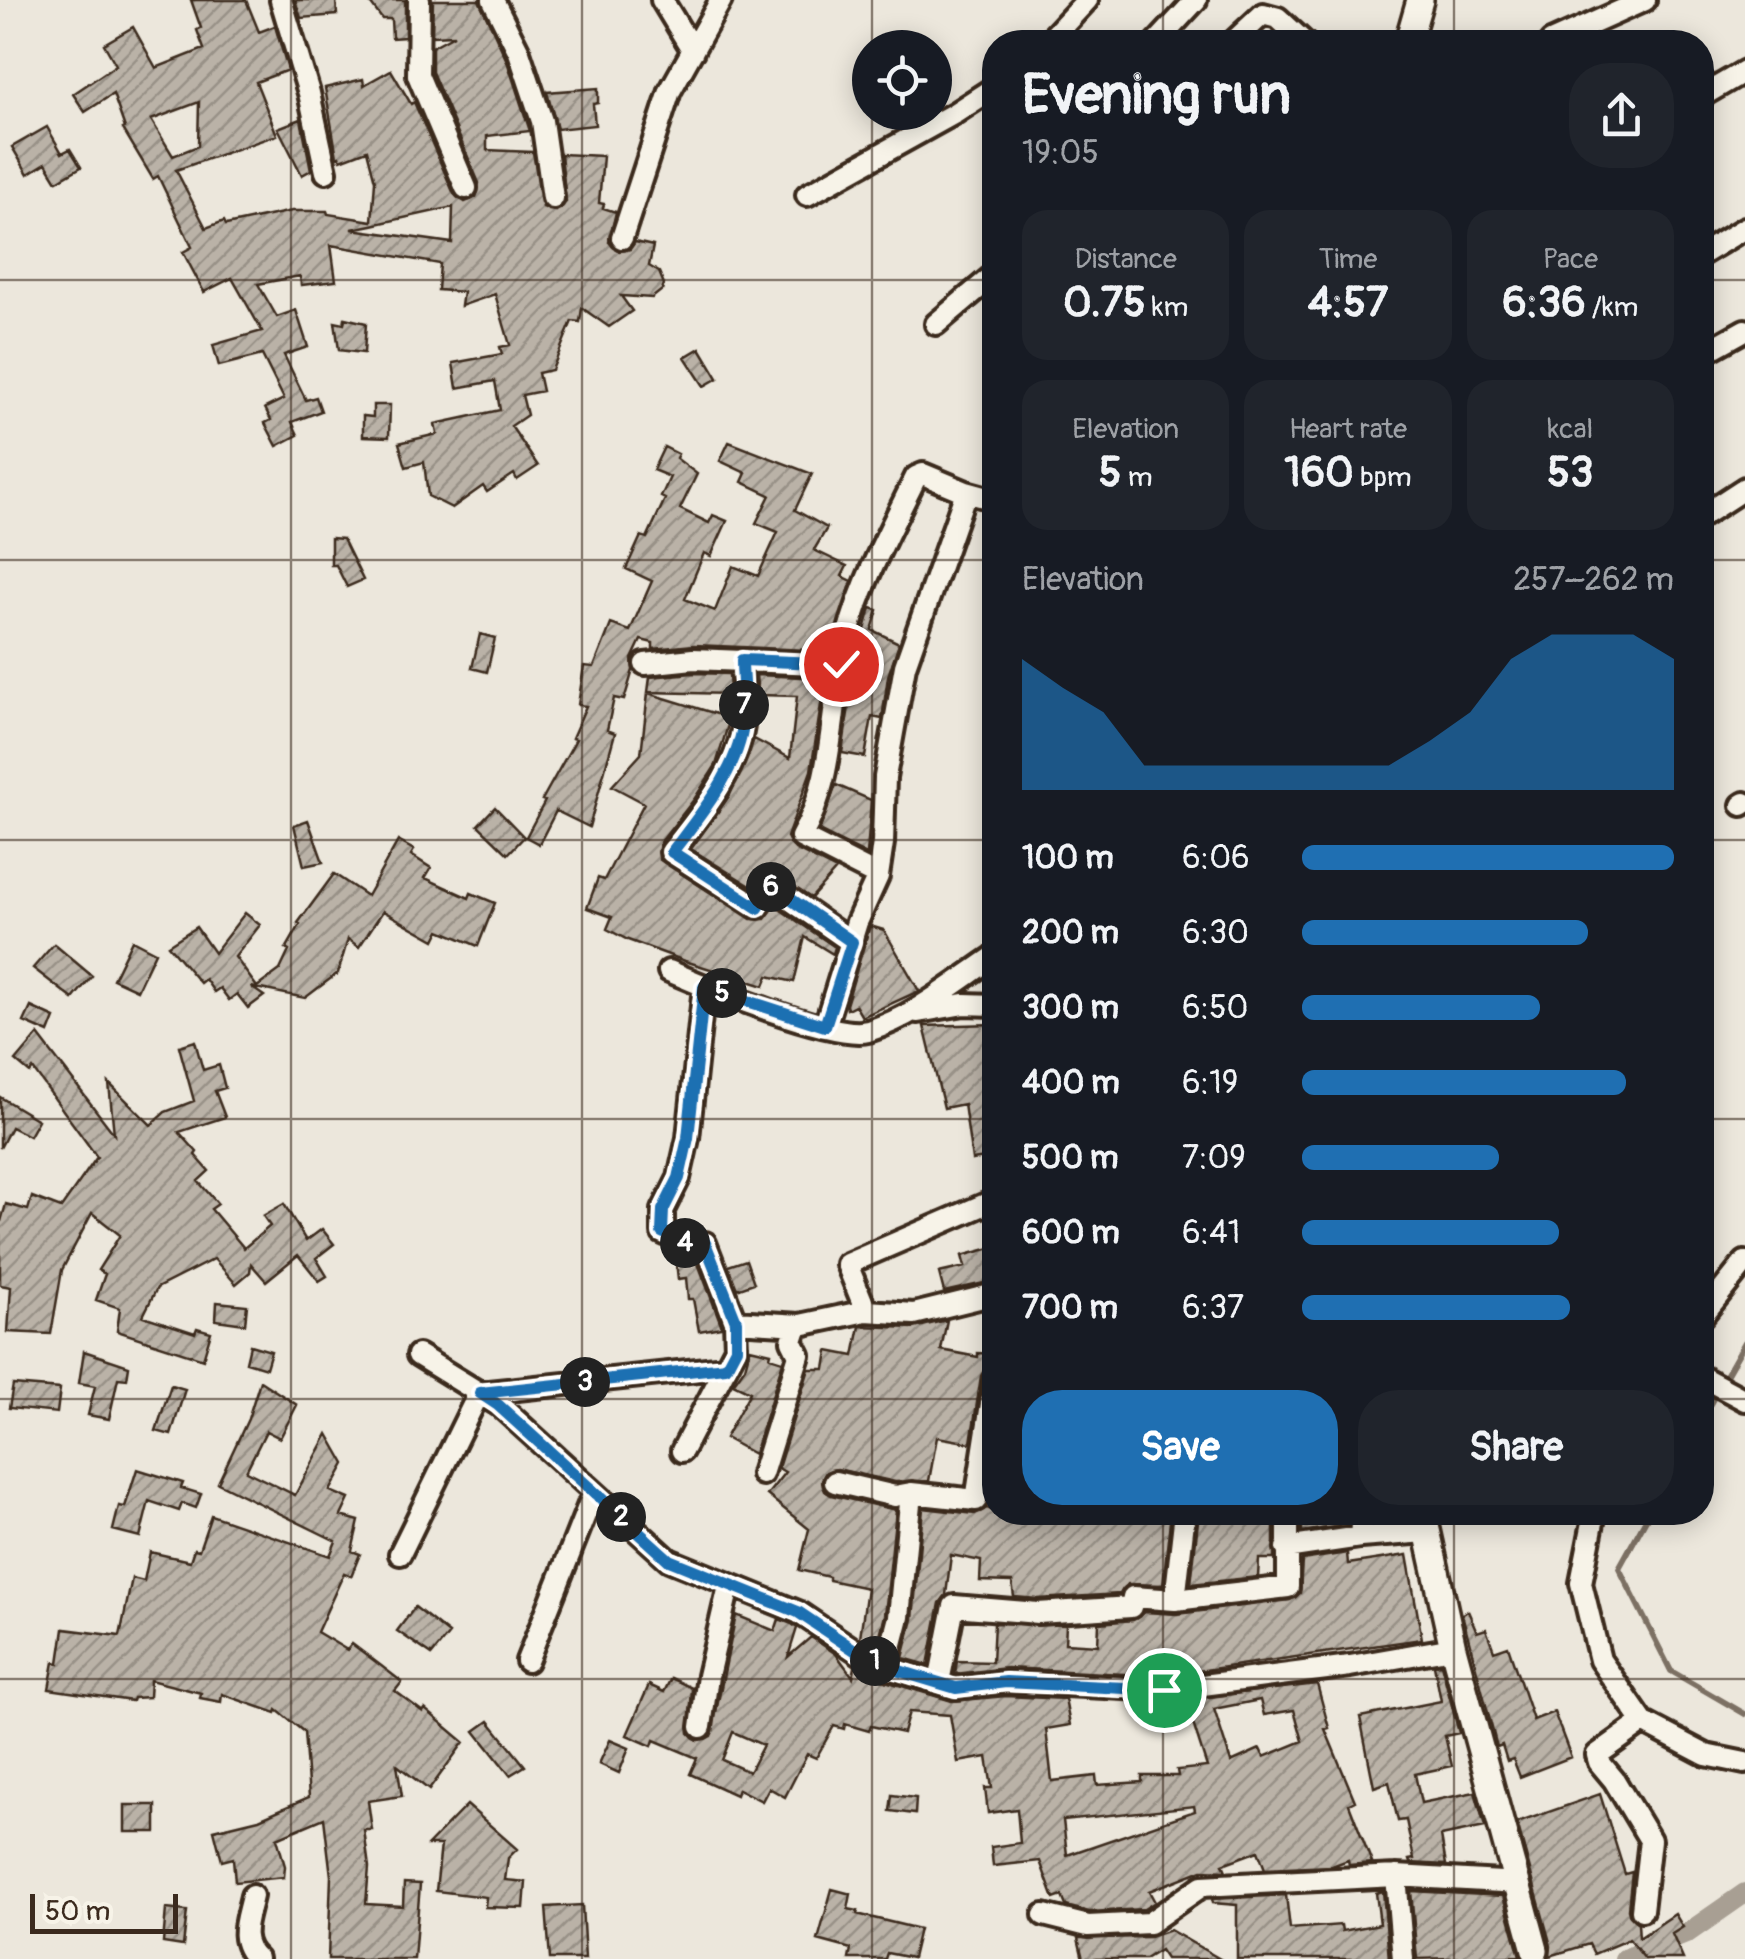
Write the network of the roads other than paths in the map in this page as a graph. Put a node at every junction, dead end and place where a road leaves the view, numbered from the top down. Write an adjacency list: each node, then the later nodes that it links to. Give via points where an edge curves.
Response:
1 (281, 0): 21 (street)
2 (419, 0): 22 (street, via 418,75)
3 (494, 0): 24 (street, via 542,121)
4 (662, 0): 17 (street)
5 (721, 0): 17 (street)
6 (1087, 0): 11 (street)
7 (1196, 0): 12 (street)
8 (1420, 0): 15 (street)
9 (1645, 0): 16 (street)
10 (1256, 7): 13 (street); 14 (street)
11 (1059, 30)
12 (1168, 30)
13 (1241, 30)
14 (1291, 30)
15 (1411, 30)
16 (1578, 30)
17 (692, 51): 26 (street, via 670,91)
18 (1745, 71): 19 (street)
19 (1714, 89)
20 (982, 95): 23 (street)
21 (326, 172)
22 (466, 188)
23 (807, 195)
24 (554, 198)
25 (1745, 228): 27 (street)
26 (622, 238)
27 (1714, 247)
28 (982, 285): 29 (street)
29 (936, 324)
30 (1745, 330): 31 (street)
31 (1714, 347)
32 (1745, 488): 35 (street)
33 (966, 492): 34 (street); 38 (street, via 924,474 916,477 858,597); 39 (street, via 905,666 885,777)
34 (982, 496)
35 (1714, 508)
36 (742, 660): 37 (street); 38 (street); 40 (street, via 744,719 734,752 722,782 672,852 758,908 772,886)
37 (645, 664)
38 (841, 664): 39 (street, via 822,793 802,837)
39 (878, 876): 40 (street)
40 (852, 942): 46 (street)
41 (982, 964): 45 (street)
42 (669, 971): 43 (street)
43 (704, 987): 46 (street); 52 (street, via 688,1138 662,1232 705,1243)
44 (982, 1005): 45 (street)
45 (907, 1013): 46 (street, via 865,1032)
46 (825, 1026)
47 (982, 1206): 51 (street, via 846,1264)
48 (1745, 1262): 50 (street)
49 (982, 1297): 51 (street, via 914,1314)
50 (1714, 1301)
51 (866, 1311): 53 (street)
52 (736, 1321): 53 (street); 55 (street, via 736,1348)
53 (797, 1325): 61 (street, via 792,1342 799,1356)
54 (418, 1354): 57 (street)
55 (726, 1367): 57 (street); 59 (street)
56 (1714, 1383): 58 (street)
57 (480, 1393): 63 (street); 73 (street)
58 (1739, 1397)
59 (682, 1451)
60 (982, 1461): 64 (street, via 976,1500)
61 (762, 1474)
62 (835, 1482): 64 (street, via 896,1496)
63 (594, 1492): 74 (street, via 669,1560); 77 (street)
64 (911, 1493): 78 (street, via 899,1617)
65 (1184, 1525): 75 (street)
66 (1287, 1525): 72 (street)
67 (1361, 1525): 71 (street)
68 (1412, 1525): 71 (street)
69 (1426, 1525): 76 (street)
70 (1592, 1525): 80 (street, via 1580,1583 1600,1660)
71 (1360, 1537): 72 (street)
72 (1286, 1548): 75 (street, via 1288,1587)
73 (400, 1554)
74 (729, 1586): 78 (street, via 798,1612); 81 (street)
75 (1175, 1600): 79 (street, via 1133,1598 1131,1607 1038,1613 954,1606)
76 (1453, 1648): 79 (street, via 1164,1690 1006,1682 956,1688); 84 (street)
77 (527, 1661)
78 (886, 1667): 79 (street)
79 (938, 1682)
80 (1642, 1722): 82 (street, via 1706,1755); 86 (street, via 1597,1756 1650,1840)
81 (701, 1727)
82 (1745, 1763)
83 (1396, 1876): 84 (street); 87 (street, via 1202,1886 1149,1923 1088,1926); 90 (street)
84 (1519, 1883): 88 (street)
85 (252, 1896): 89 (street, via 243,1939)
86 (1642, 1910)
87 (1044, 1915)
88 (1536, 1954)
89 (257, 1959)
90 (1403, 1959)

